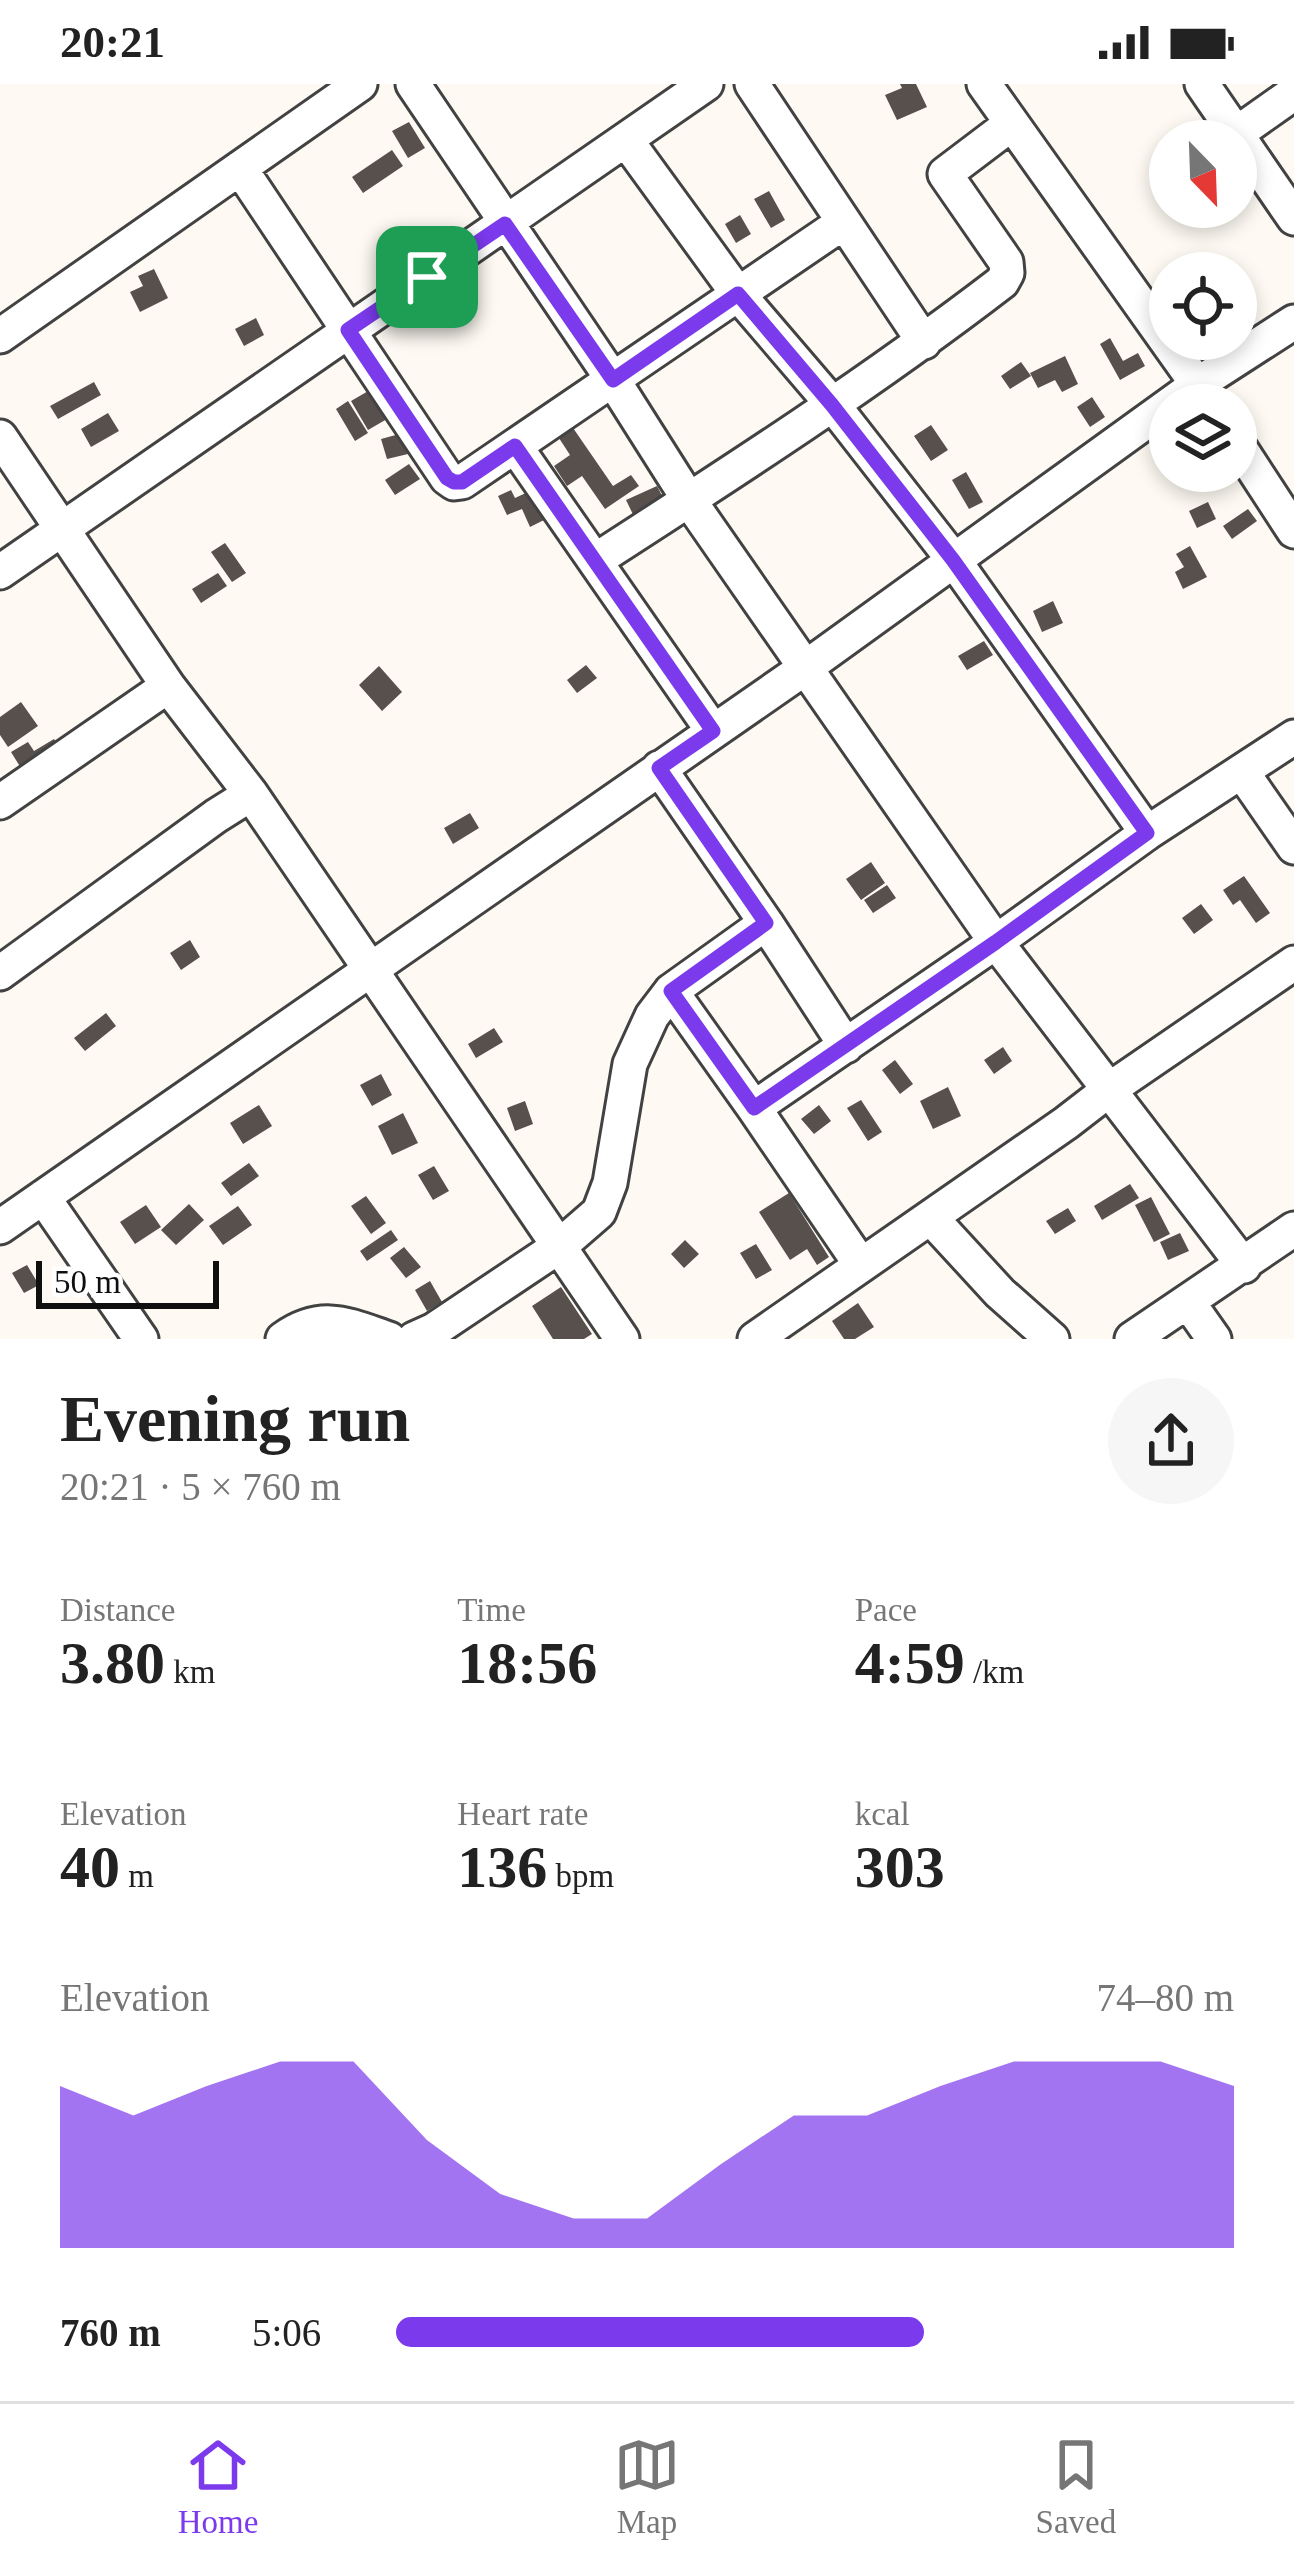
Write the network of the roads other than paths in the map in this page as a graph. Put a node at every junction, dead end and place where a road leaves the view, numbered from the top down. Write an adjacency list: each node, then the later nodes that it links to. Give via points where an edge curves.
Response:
1 (360, 84): 13 (street)
2 (413, 84): 16 (street)
3 (706, 84): 11 (street)
4 (752, 84): 15 (street)
5 (984, 84): 10 (street)
6 (1202, 84): 8 (street)
7 (1294, 93): 9 (street)
8 (1226, 120)
9 (1256, 120)
10 (1011, 124): 21 (street, via 944,174 1007,273); 23 (street)
11 (626, 140): 16 (street); 17 (street)
12 (1257, 164): 14 (street)
13 (240, 168): 19 (street); 20 (street)
14 (1294, 218)
15 (844, 222): 17 (street); 21 (street)
16 (505, 224): 19 (street); 22 (street)
17 (738, 294): 22 (street); 25 (street)
18 (1294, 322): 24 (street)
19 (348, 330): 28 (street, via 447,478 462,482); 31 (street)
20 (0, 336)
21 (924, 342): 25 (street)
22 (613, 380): 28 (street); 30 (street)
23 (1198, 384)
24 (1217, 384)
25 (832, 405): 30 (street); 34 (street)
26 (1149, 431): 34 (street)
27 (0, 437): 31 (street)
28 (515, 446): 33 (street)
29 (1257, 474): 32 (street)
30 (689, 500): 33 (street); 36 (street)
31 (63, 529): 35 (street); 37 (street)
32 (1294, 531)
33 (596, 560): 38 (street)
34 (953, 560): 36 (street); 44 (street)
35 (0, 572)
36 (805, 668): 38 (street); 47 (street)
37 (168, 686): 42 (street); 43 (street)
38 (713, 731): 40 (street)
39 (1294, 737): 41 (street)
40 (659, 768): 46 (street); 50 (street)
41 (1242, 772): 44 (street); 45 (street)
42 (251, 794): 48 (street); 50 (street)
43 (0, 802)
44 (1147, 833): 47 (street)
45 (1294, 847)
46 (766, 923): 51 (street); 52 (street)
47 (996, 942): 52 (street); 53 (street)
48 (4, 963)
49 (1294, 963): 53 (street)
50 (369, 970): 55 (street); 59 (street)
51 (671, 991): 54 (street); 59 (street, via 631,1064 599,1212)
52 (846, 1046): 54 (street)
53 (1110, 1089): 56 (street); 61 (street)
54 (754, 1108): 60 (street)
55 (43, 1198): 57 (street); 63 (street)
56 (931, 1218): 60 (street); 69 (street)
57 (0, 1227)
58 (1294, 1229): 61 (street)
59 (561, 1245): 66 (street); 67 (street)
60 (861, 1265): 68 (street)
61 (1244, 1266): 62 (street)
62 (1188, 1302): 70 (street); 71 (street)
63 (141, 1339)
64 (283, 1339): 65 (street, via 314,1322)
65 (389, 1339)
66 (414, 1339)
67 (622, 1339)
68 (754, 1339)
69 (1052, 1339)
70 (1132, 1339)
71 (1214, 1339)

